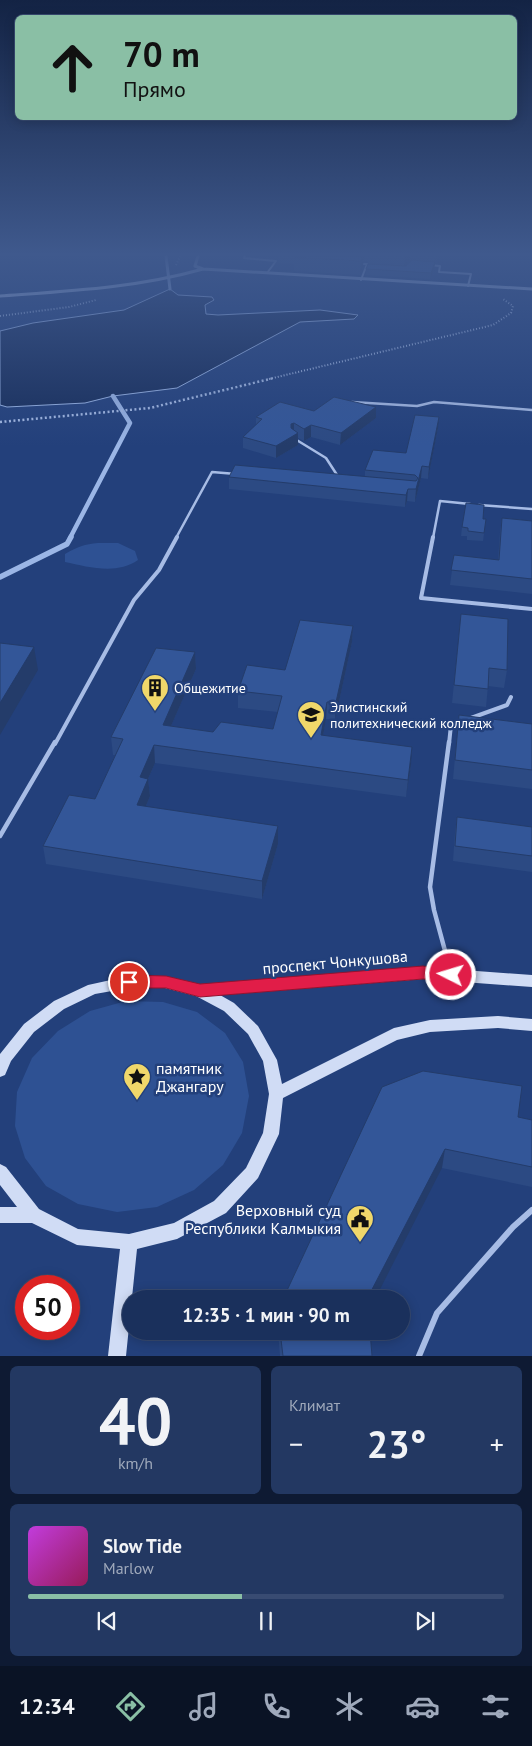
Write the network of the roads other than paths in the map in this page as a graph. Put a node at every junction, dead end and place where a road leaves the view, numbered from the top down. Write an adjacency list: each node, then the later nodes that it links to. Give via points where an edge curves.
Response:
1 (346, 402): 2 (lane, via 417,406 434,402)
2 (532, 410)
3 (293, 438): 5 (lane, via 323,455 334,467 341,482)
4 (237, 474): 9 (lane, via 212,472 160,570 134,600 70,718)
5 (331, 481)
6 (532, 509): 7 (lane, via 440,502 421,598)
7 (532, 608)
8 (511, 697): 10 (lane, via 506,705 451,725 430,887)
9 (0, 836)
10 (451, 975): 11 (main road, проспект Чонкушова); 12 (main road, проспект Чонкушова, via 423,973)
11 (532, 981)
12 (200, 991): 14 (main road, via 166,982 129,982 93,989 59,1005 29,1028); 15 (main road, via 229,1007 253,1030 270,1060)
13 (532, 1025): 15 (main road, via 498,1022 440,1025 394,1034)
14 (2, 1061)
15 (276, 1094): 20 (main road, via 271,1134 252,1173 220,1207 177,1231)
16 (0, 1172): 19 (main road)
17 (532, 1210): 22 (lane, via 437,1313)
18 (0, 1215): 19 (main road)
19 (33, 1215): 20 (main road, via 77,1237)
20 (129, 1242): 21 (main road)
21 (117, 1356)
22 (419, 1356)

